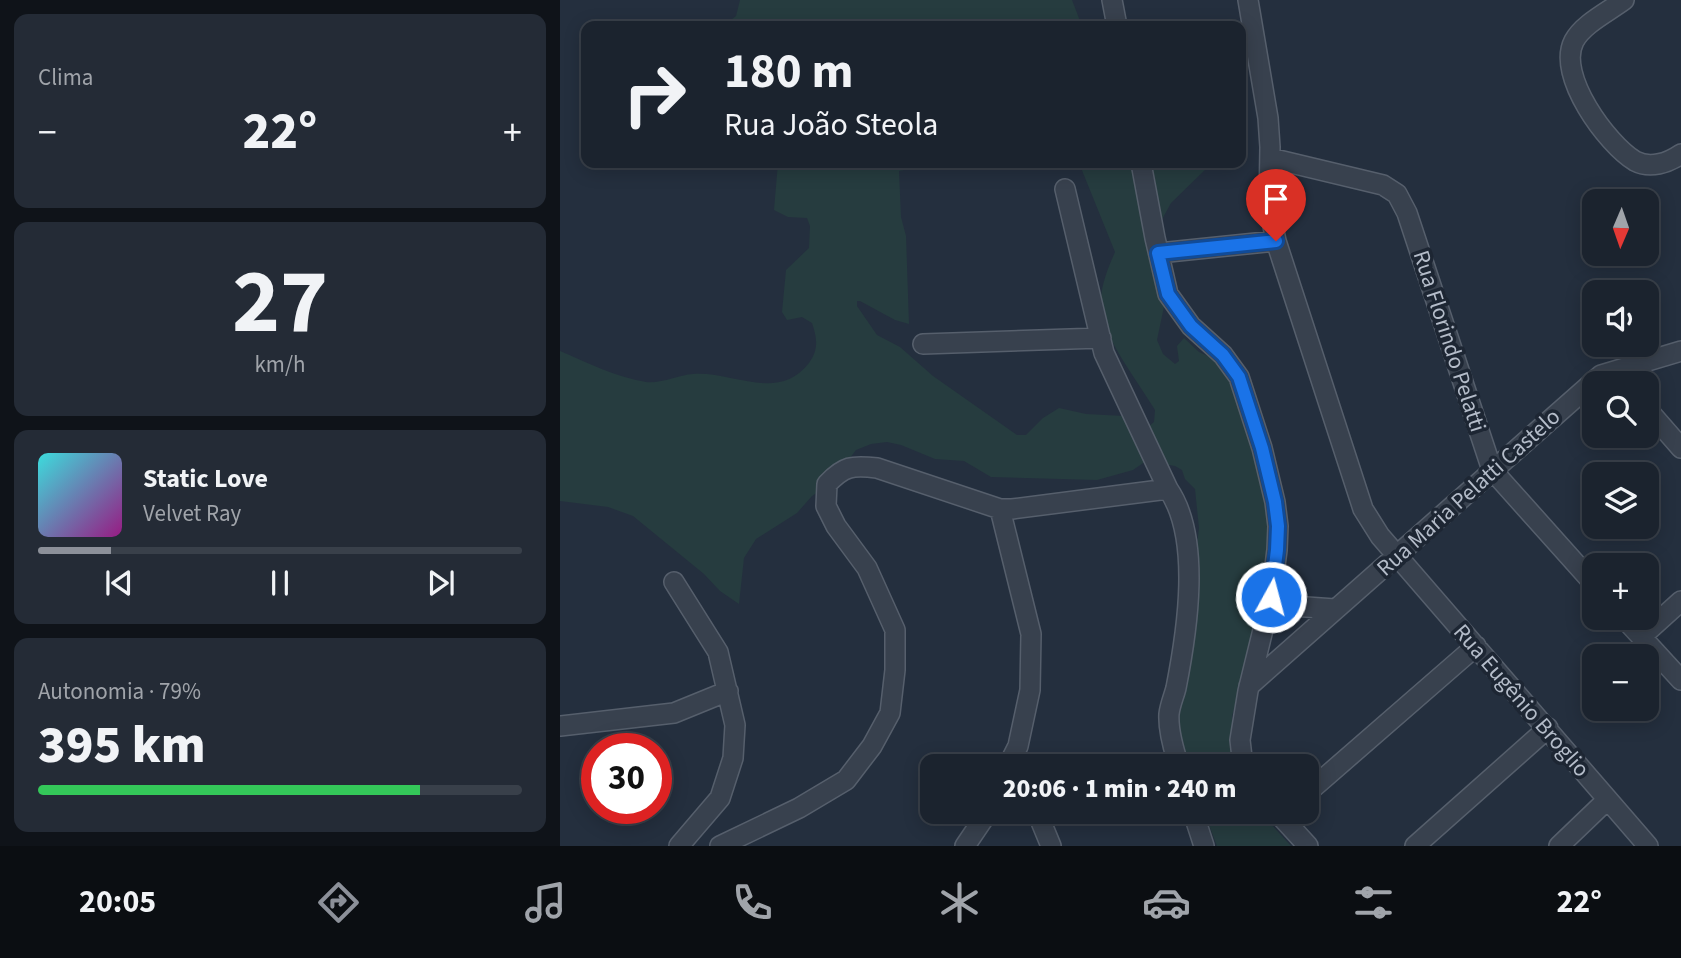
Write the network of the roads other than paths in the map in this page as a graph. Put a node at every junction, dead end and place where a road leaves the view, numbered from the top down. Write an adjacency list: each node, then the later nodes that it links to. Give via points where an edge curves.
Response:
1 (1112, 0): 4 (street)
2 (1248, 0): 6 (street, Rua Eugênio Broglio, via 1268,118)
3 (1624, 0): 5 (street, via 1579,33 1572,44 1571,70 1583,102 1604,133 1636,161 1653,165)
4 (1116, 21)
5 (1681, 154)
6 (1270, 158): 9 (street, Rua Eugênio Broglio, via 1269,206); 18 (street, Rua Florindo Pelatti, via 1383,185 1396,194 1407,213)
7 (1142, 168): 10 (street)
8 (1065, 189): 11 (street)
9 (1276, 241): 10 (street); 21 (street, Rua Eugênio Broglio, via 1363,509)
10 (1158, 253): 24 (street, via 1168,294 1239,377 1275,502 1277,550)
11 (1101, 338): 12 (street); 19 (street)
12 (923, 344)
13 (1681, 351): 14 (street, Rua Maria Pelatti Castelo)
14 (1633, 371)
15 (1582, 391): 18 (street, Rua Maria Pelatti Castelo)
16 (1659, 422): 17 (street)
17 (1681, 447)
18 (1492, 470): 21 (street, Rua Maria Pelatti Castelo); 22 (street, Rua Florindo Pelatti)
19 (1168, 489): 20 (street); 36 (street, via 1184,521 1189,558 1186,626 1169,715)
20 (1000, 509): 35 (street, via 1031,634 1030,690); 45 (street, via 877,468 841,470 827,484 826,506 867,568 895,630 890,713 846,780)
21 (1397, 555): 26 (street, Rua Maria Pelatti Castelo); 29 (street, Rua Eugênio Broglio)
22 (1582, 571)
23 (674, 582): 32 (street, via 718,652)
24 (1271, 597): 26 (street, via 1292,606); 31 (street)
25 (1681, 601): 28 (street)
26 (1335, 609): 31 (street, Rua Maria Pelatti Castelo)
27 (1635, 630): 28 (street)
28 (1641, 637): 30 (street)
29 (1476, 646): 34 (street, Rua Eugênio Broglio); 38 (street)
30 (1681, 680)
31 (1249, 686): 37 (street)
32 (728, 691): 33 (street, via 674,713); 44 (street, via 735,725 733,758 720,798)
33 (560, 726)
34 (1548, 728): 39 (street, Rua Eugênio Broglio); 50 (street)
35 (1016, 754)
36 (1177, 754)
37 (1242, 754)
38 (1319, 783)
39 (1607, 800): 51 (street); 52 (street, Rua Eugênio Broglio)
40 (980, 824): 46 (street)
41 (1042, 824): 47 (street)
42 (1197, 824): 48 (street)
43 (1290, 824): 49 (street)
44 (679, 846)
45 (720, 846)
46 (965, 846)
47 (1051, 846)
48 (1204, 846)
49 (1308, 846)
50 (1415, 846)
51 (1559, 846)
52 (1648, 846)

